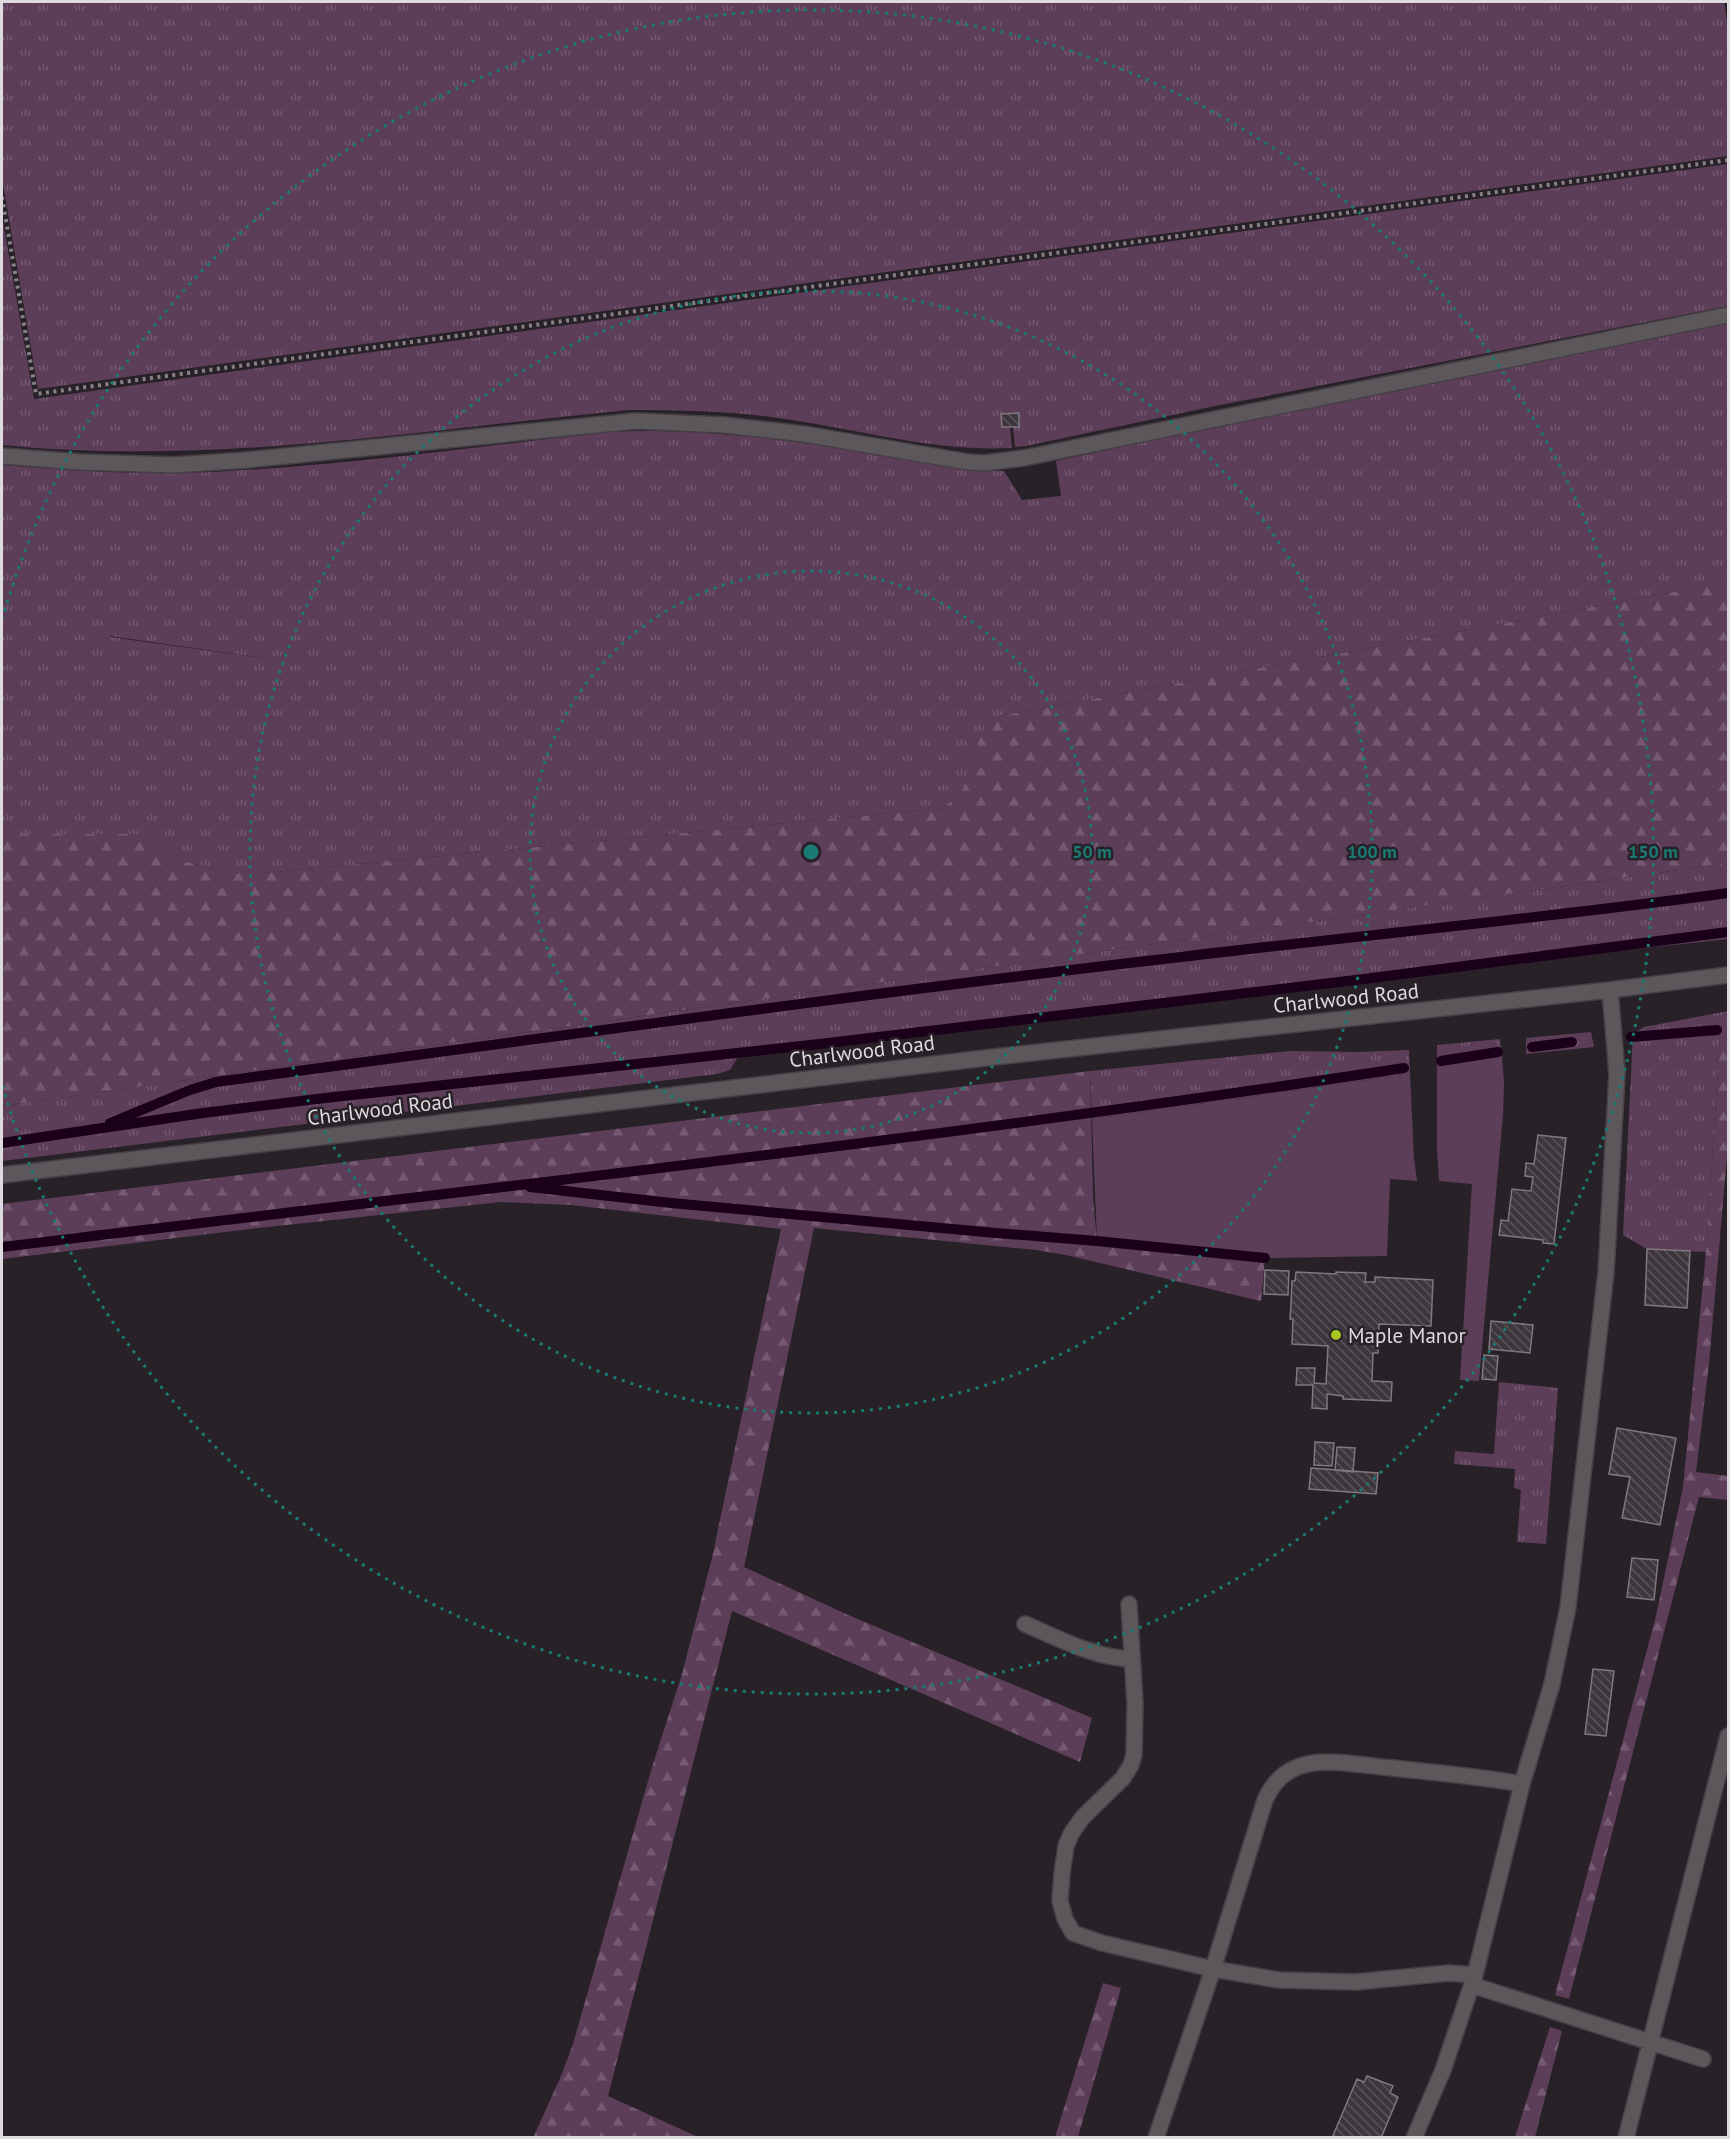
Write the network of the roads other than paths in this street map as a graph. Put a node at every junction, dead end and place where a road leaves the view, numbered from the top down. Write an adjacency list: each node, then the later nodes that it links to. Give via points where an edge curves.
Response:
1 (1728, 315): 2 (street, via 984,463 804,434 662,421 174,465)
2 (2, 456)
3 (1728, 975): 4 (street, Charlwood Road)
4 (1610, 990): 5 (street, Charlwood Road, via 994,1056); 10 (street, via 1617,1074 1603,1310 1568,1606 1552,1684)
5 (2, 1175)
6 (1129, 1604): 8 (street)
7 (1025, 1624): 8 (street, via 1090,1651)
8 (1132, 1659): 11 (street, via 1134,1755 1123,1778 1071,1834 1062,1873 1061,1910 1073,1933)
9 (1728, 1736): 13 (street)
10 (1522, 1784): 11 (street, via 1332,1763 1292,1769 1276,1781 1264,1800); 12 (street)
11 (1213, 1969): 12 (street, via 1279,1980 1332,1983 1449,1973); 15 (street)
12 (1474, 1980): 13 (street); 16 (street)
13 (1651, 2044): 14 (street); 17 (street)
14 (1703, 2059)
15 (1155, 2138)
16 (1414, 2138)
17 (1626, 2138)

